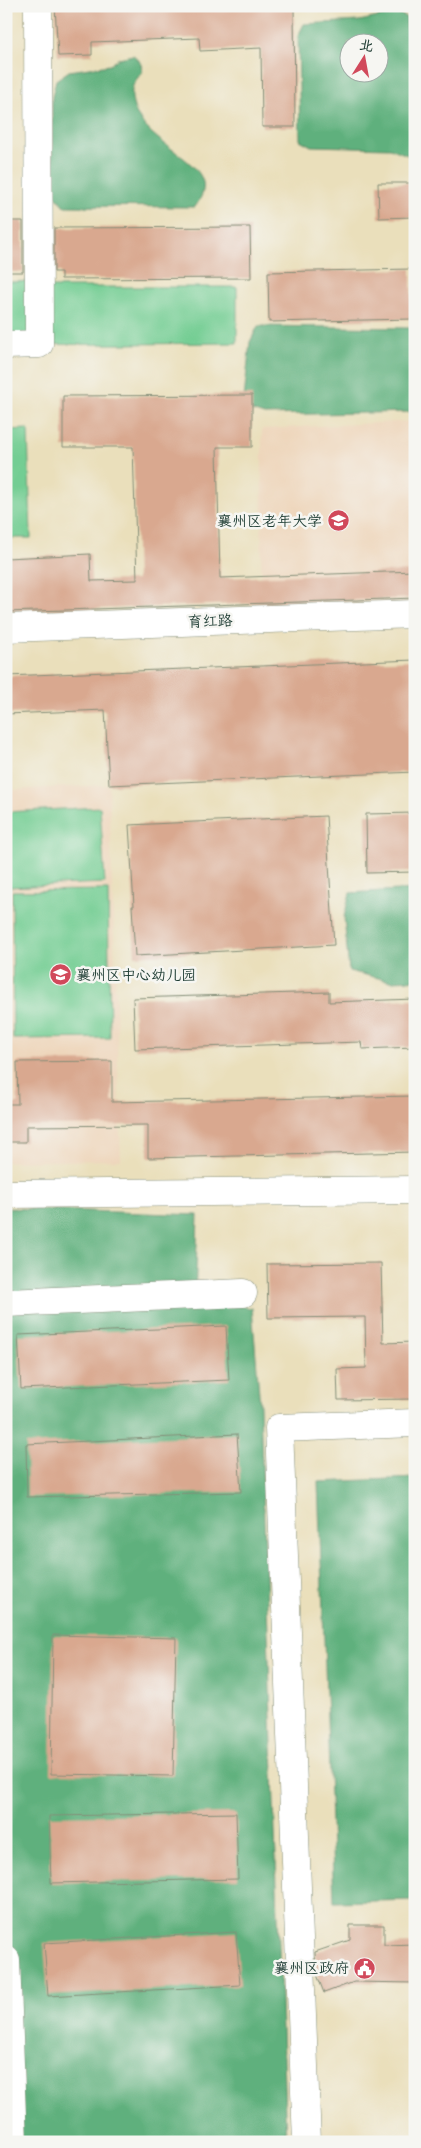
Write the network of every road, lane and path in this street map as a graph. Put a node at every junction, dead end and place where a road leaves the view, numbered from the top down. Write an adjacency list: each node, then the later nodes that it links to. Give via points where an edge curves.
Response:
1 (38, 6): 2 (street, via 39,344)
2 (6, 345)
3 (415, 614): 4 (street, 育红路)
4 (6, 628)
5 (415, 1190): 6 (street)
6 (6, 1194)
7 (243, 1293): 8 (street)
8 (6, 1303)
9 (415, 1424): 12 (street, via 279,1428)
10 (6, 1960): 11 (street)
11 (13, 2142)
12 (307, 2142)

